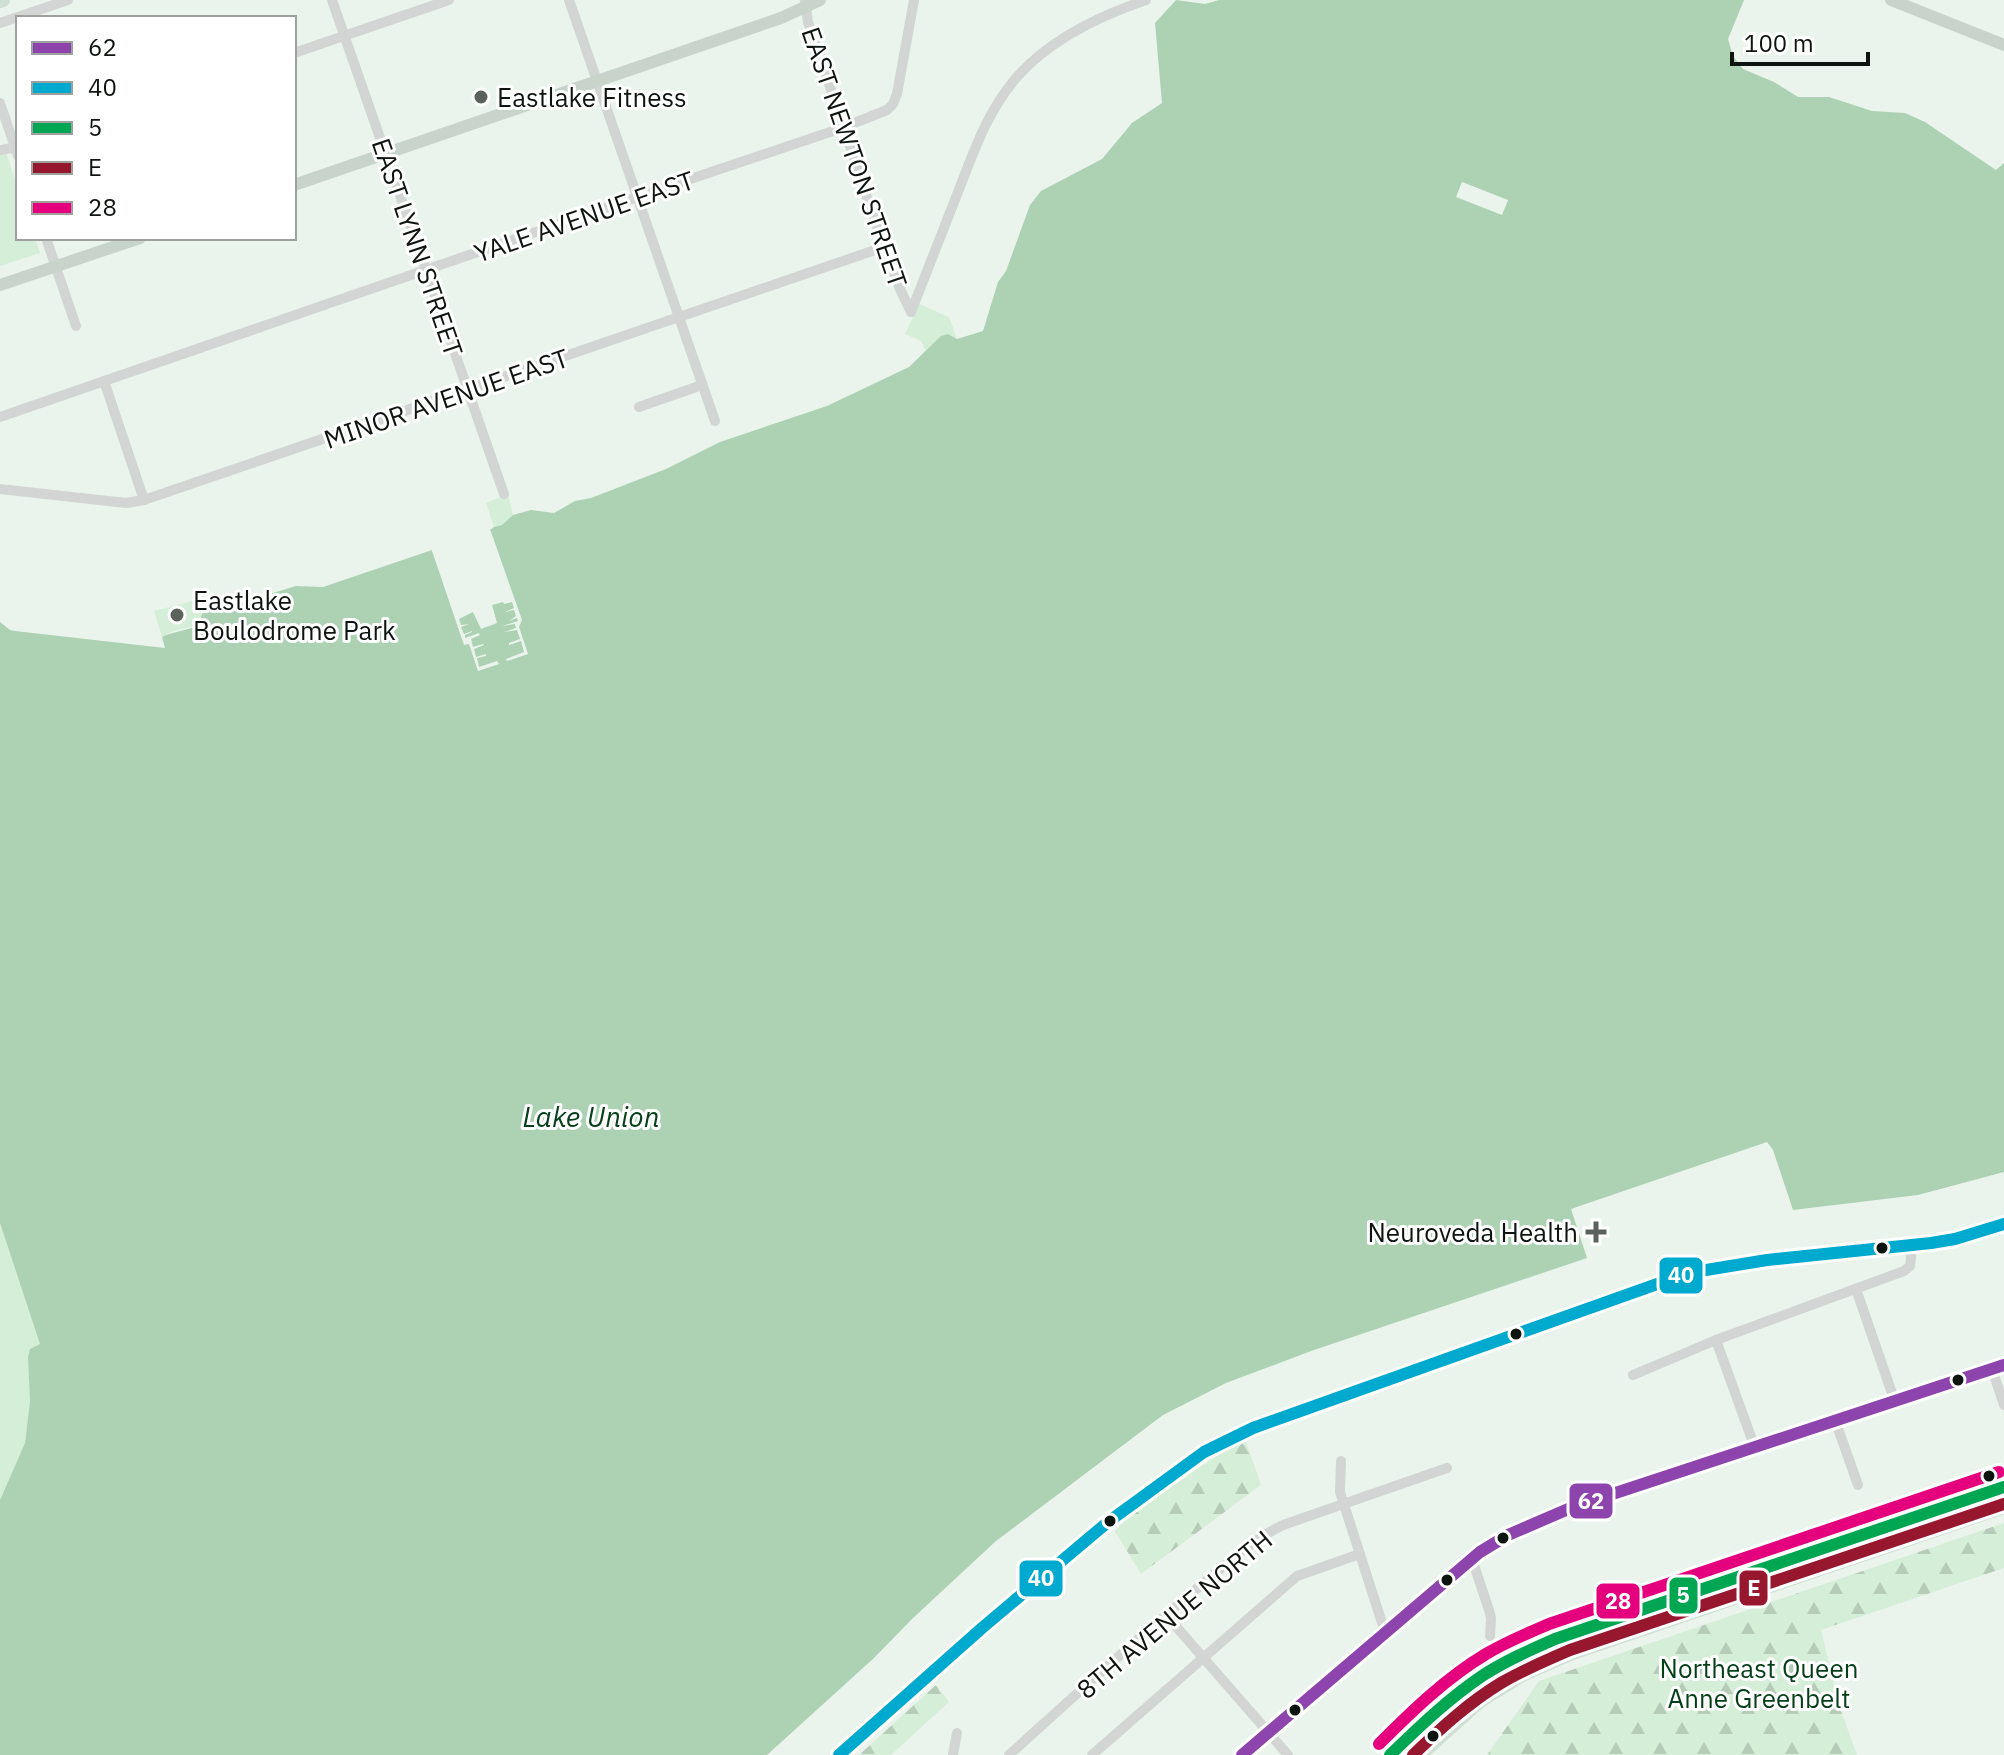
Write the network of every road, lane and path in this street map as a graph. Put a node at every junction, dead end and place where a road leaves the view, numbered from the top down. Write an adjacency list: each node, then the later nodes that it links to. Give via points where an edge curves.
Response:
1 (68, 0): 11 (street)
2 (332, 0): 12 (street, EAST LYNN STREET)
3 (449, 0): 12 (street)
4 (569, 0): 15 (street)
5 (820, 0): 9 (main road)
6 (914, 0): 17 (street, YALE AVENUE EAST, via 893,104)
7 (1146, 0): 10 (street)
8 (1891, 0): 13 (main road)
9 (805, 4): 15 (main road); 17 (street, EAST NEWTON STREET)
10 (1114, 5): 24 (street, EAST NEWTON STREET, via 1035,59 991,113 911,312)
11 (21, 16)
12 (344, 36): 14 (street); 19 (street, EAST LYNN STREET)
13 (2004, 45)
14 (296, 52)
15 (597, 82): 19 (main road); 21 (street)
16 (0, 103): 18 (street)
17 (844, 127): 21 (street, YALE AVENUE EAST); 24 (street, EAST NEWTON STREET)
18 (16, 147)
19 (386, 154): 20 (main road); 26 (street, EAST LYNN STREET)
20 (296, 184)
21 (637, 197): 26 (street, YALE AVENUE EAST); 28 (street)
22 (47, 240): 25 (street)
23 (134, 240): 25 (main road)
24 (884, 247): 28 (street, MINOR AVENUE EAST)
25 (56, 266): 27 (main road); 29 (street)
26 (426, 271): 30 (street, YALE AVENUE EAST); 32 (street, EAST LYNN STREET)
27 (0, 285)
28 (679, 317): 31 (street); 32 (street, MINOR AVENUE EAST)
29 (76, 326)
30 (104, 381): 34 (street, YALE AVENUE EAST); 38 (street)
31 (702, 385): 33 (street); 35 (street)
32 (468, 391): 37 (street, EAST LYNN STREET); 38 (street, MINOR AVENUE EAST)
33 (639, 407)
34 (0, 417)
35 (715, 421)
36 (0, 489): 38 (street, MINOR AVENUE EAST, via 126,503)
37 (504, 494)
38 (144, 500)
39 (2004, 1224): 40 (main road)
40 (1910, 1246): 41 (street, via 1910,1266 1904,1271); 64 (main road, via 1688,1273 1220,1443 1108,1522)
41 (1856, 1289): 42 (street); 45 (street)
42 (1716, 1340): 44 (street); 48 (street)
43 (1998, 1367): 45 (main road); 46 (street)
44 (1633, 1375)
45 (1895, 1402): 47 (main road)
46 (2004, 1405)
47 (1835, 1420): 48 (main road); 51 (street)
48 (1755, 1448): 56 (main road, via 1573,1507 1508,1535)
49 (1341, 1461): 53 (street)
50 (1447, 1468): 53 (street, 8TH AVENUE NORTH)
51 (1858, 1485)
52 (2004, 1487): 69 (highway, via 1552,1640 1476,1680)
53 (1343, 1504): 55 (street); 57 (street, 8TH AVENUE NORTH, via 1270,1532)
54 (2004, 1507): 70 (highway, via 1572,1653 1480,1701)
55 (1360, 1554): 58 (street); 60 (street, via 1297,1576)
56 (1472, 1559): 58 (main road); 59 (street, via 1491,1618)
57 (1166, 1615): 60 (street); 66 (street, 8TH AVENUE NORTH)
58 (1387, 1631): 62 (main road)
59 (1490, 1636)
60 (1202, 1658): 62 (street); 67 (street)
61 (957, 1733): 65 (street)
62 (1268, 1733): 63 (main road); 68 (street)
63 (1245, 1754)
64 (839, 1755)
65 (953, 1755)
66 (1009, 1755)
67 (1092, 1755)
68 (1288, 1755)
69 (1390, 1755)
70 (1420, 1755)

